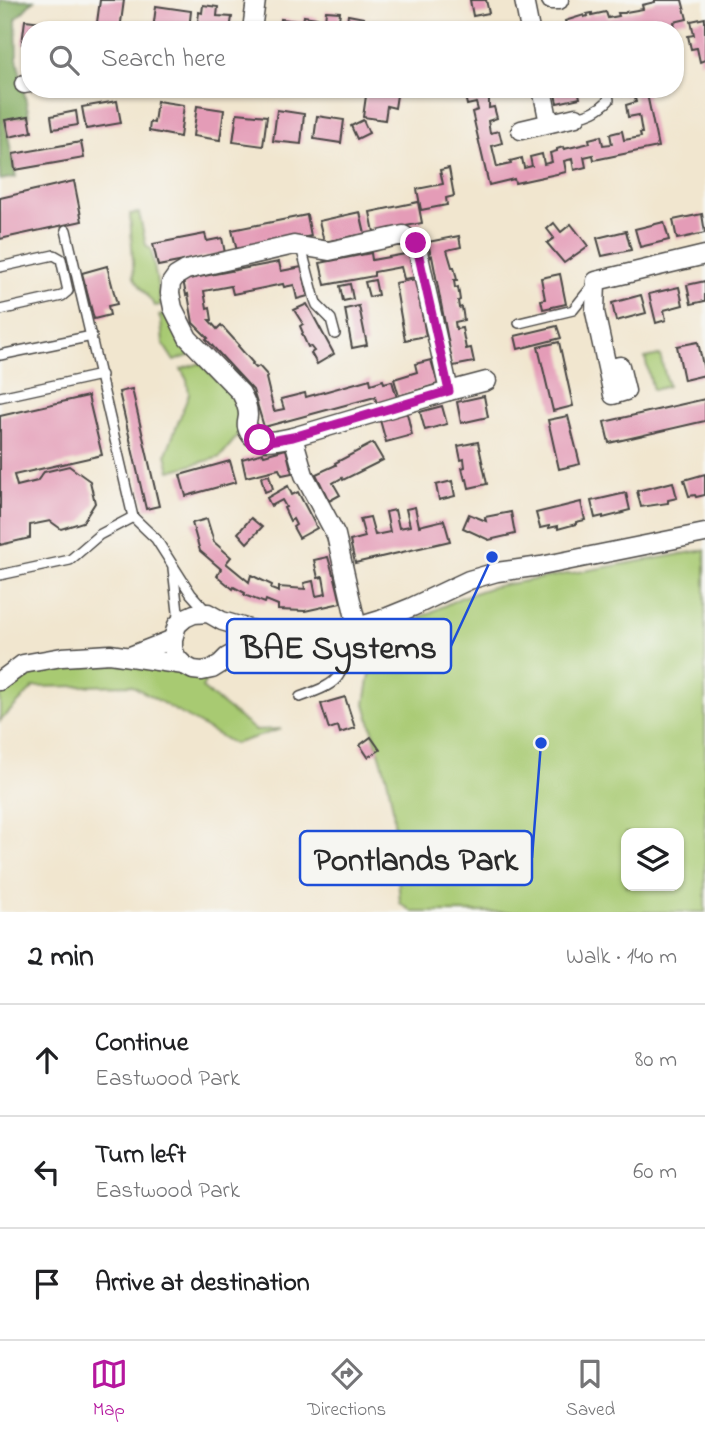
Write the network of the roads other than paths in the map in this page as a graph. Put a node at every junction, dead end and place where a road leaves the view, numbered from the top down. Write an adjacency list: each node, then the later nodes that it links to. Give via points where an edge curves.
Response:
1 (256, 0): 5 (street)
2 (524, 0): 6 (street)
3 (551, 0): 4 (street)
4 (559, 0)
5 (253, 21)
6 (528, 21)
7 (544, 98): 10 (street)
8 (609, 98): 9 (lane, via 591,114)
9 (576, 117): 10 (street)
10 (549, 123): 11 (street)
11 (521, 130)
12 (66, 229): 20 (lane)
13 (301, 247): 19 (lane, via 315,300 331,319); 25 (street, via 329,251 403,235 416,243); 27 (street, via 186,270 171,283 170,293 188,338 247,402 247,428 252,435 270,441)
14 (705, 255): 16 (street)
15 (0, 267): 17 (lane, via 58,256 68,291)
16 (596, 281): 18 (lane, via 573,310); 22 (street, via 595,312)
17 (0, 310)
18 (519, 323)
19 (335, 334)
20 (92, 336): 21 (lane); 23 (lane)
21 (0, 355)
22 (608, 369)
23 (101, 375): 26 (lane); 28 (lane)
24 (487, 381): 25 (street)
25 (449, 391): 27 (street)
26 (0, 397)
27 (293, 437): 33 (street, via 304,475 336,535)
28 (133, 517): 30 (lane, via 156,539); 31 (lane, via 99,535 70,560)
29 (705, 533): 33 (street, via 496,572)
30 (172, 565): 32 (lane, via 191,594); 34 (lane, via 178,612)
31 (0, 575)
32 (215, 617): 34 (street, via 194,614); 35 (street); 37 (street, via 231,638)
33 (348, 629): 35 (street); 40 (lane, via 344,662 333,684)
34 (175, 632): 36 (street); 38 (street, via 173,649)
35 (285, 637): 37 (street, via 250,645)
36 (130, 656): 38 (street); 39 (street, via 62,657 23,664)
37 (227, 657): 38 (street, via 202,671)
38 (184, 665)
39 (0, 681)
40 (300, 697)

